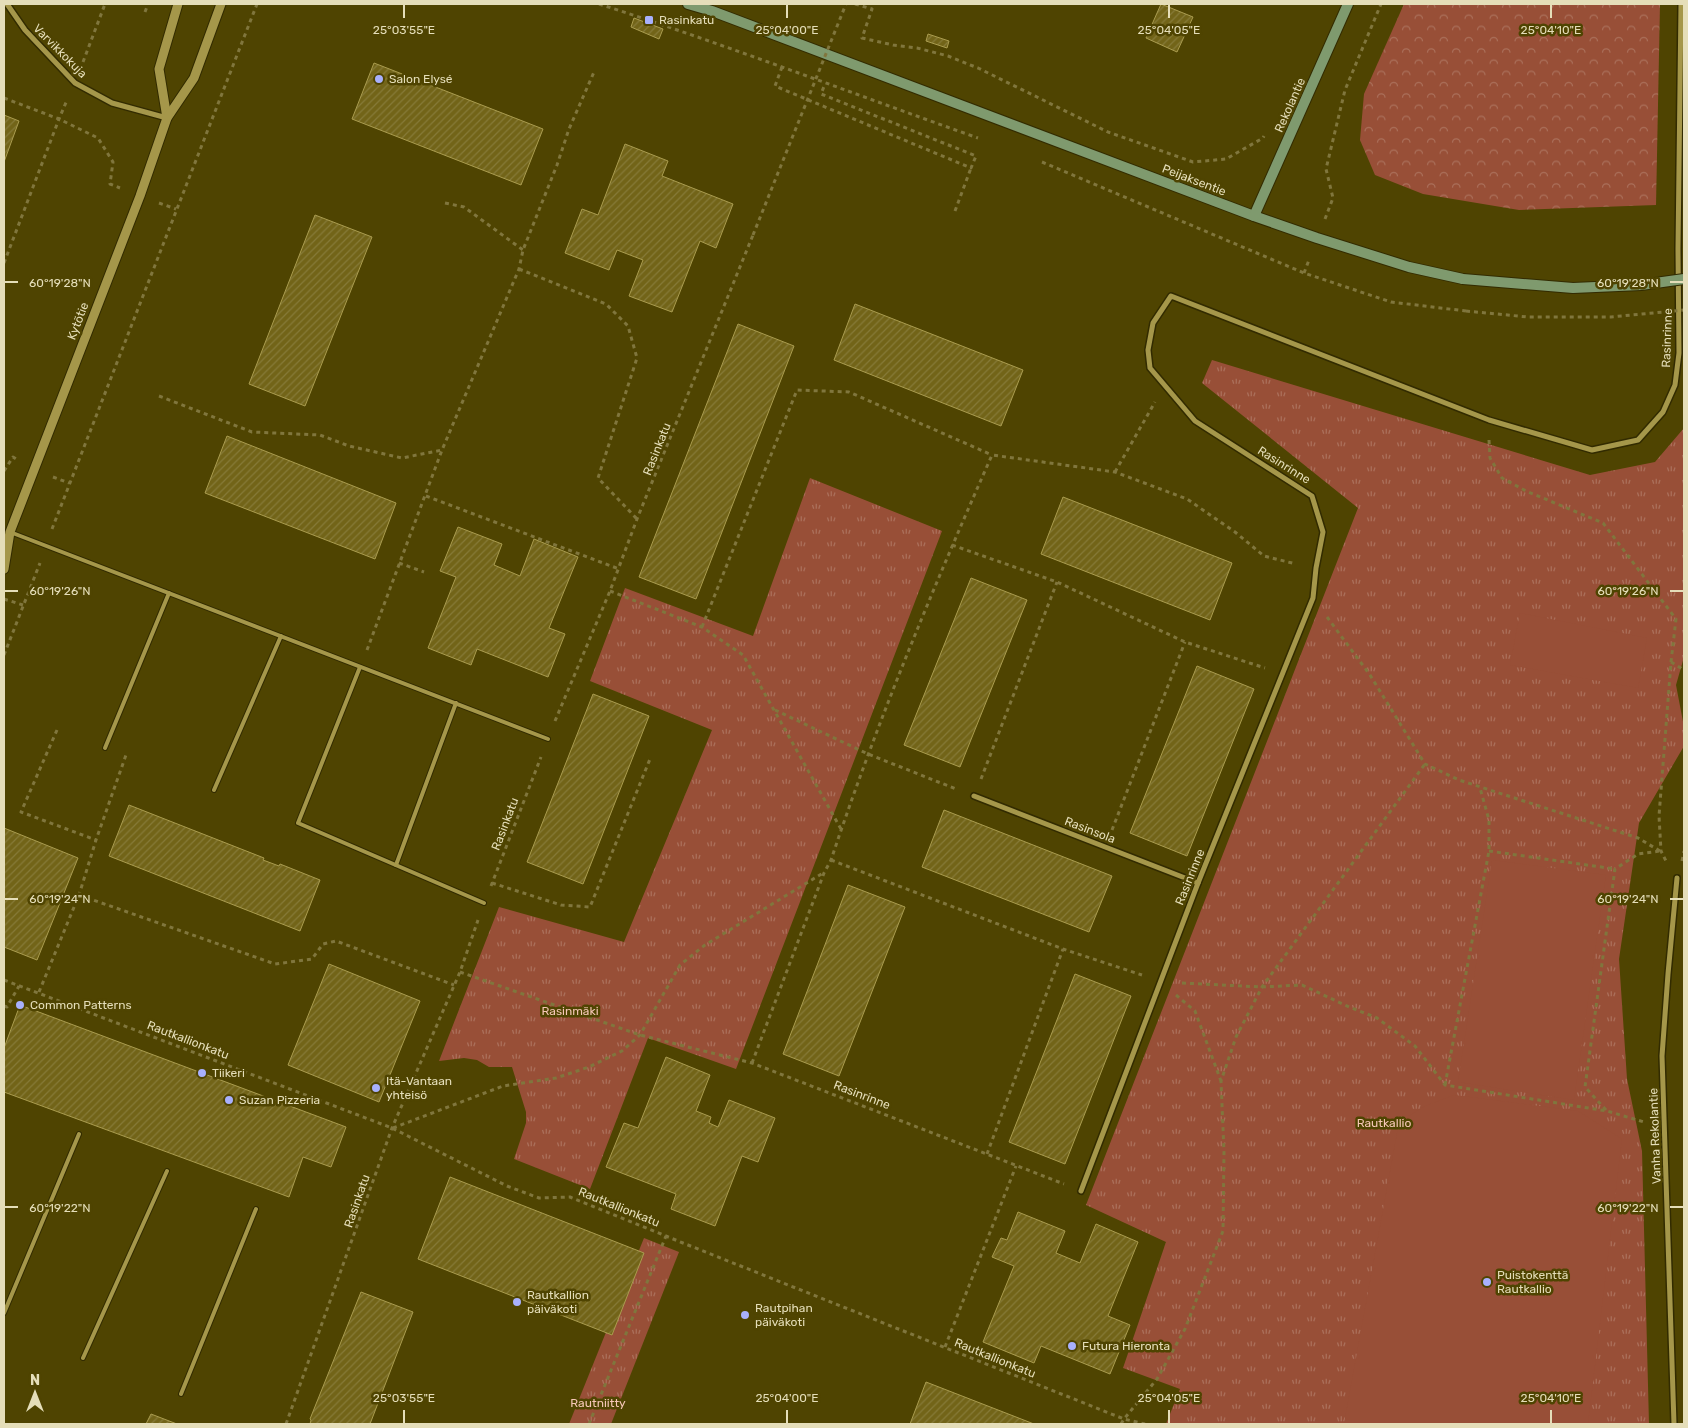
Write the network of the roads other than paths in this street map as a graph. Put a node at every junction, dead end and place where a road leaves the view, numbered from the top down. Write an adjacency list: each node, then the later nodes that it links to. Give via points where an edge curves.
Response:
1 (7, 4): 9 (street, Varvikkokuja, via 25,30 75,83 112,103)
2 (178, 4): 9 (street, Kytötie, via 159,69)
3 (221, 4): 9 (street, Kytötie, via 194,78)
4 (688, 4): 8 (main road, Peijaksentie)
5 (703, 4): 8 (main road, Peijaksentie)
6 (1348, 4): 10 (main road, Rekolantie)
7 (1681, 4): 24 (street, Rasinrinne, via 1679,353 1675,385 1663,412 1638,440 1592,450 1489,420 1171,296 1152,323 1148,350 1150,368 1196,421 1312,496 1323,532 1313,598)
8 (712, 10): 10 (main road, Peijaksentie)
9 (167, 118): 12 (street, Kytötie, via 140,196)
10 (1254, 216): 11 (main road, Peijaksentie, bridge, via 1409,267 1463,279 1573,288 1641,285)
11 (1684, 278)
12 (6, 534): 13 (street, Kytötie); 14 (lane)
13 (4, 569)
14 (169, 593): 15 (lane); 19 (lane)
15 (281, 636): 16 (lane); 20 (lane)
16 (360, 667): 17 (lane); 22 (lane, via 298,823)
17 (456, 703): 18 (lane); 22 (lane)
18 (548, 739)
19 (105, 748)
20 (214, 790)
21 (974, 796): 24 (street, Rasinsola)
22 (396, 865): 25 (lane)
23 (1677, 878): 33 (street, Vanha Rekolantie, via 1662,1056)
24 (1198, 883): 28 (street, Rasinrinne)
25 (484, 903)
26 (79, 1134): 30 (lane)
27 (166, 1171): 31 (lane)
28 (1081, 1190)
29 (256, 1209): 32 (lane)
30 (4, 1312)
31 (83, 1358)
32 (181, 1394)
33 (1674, 1424)

